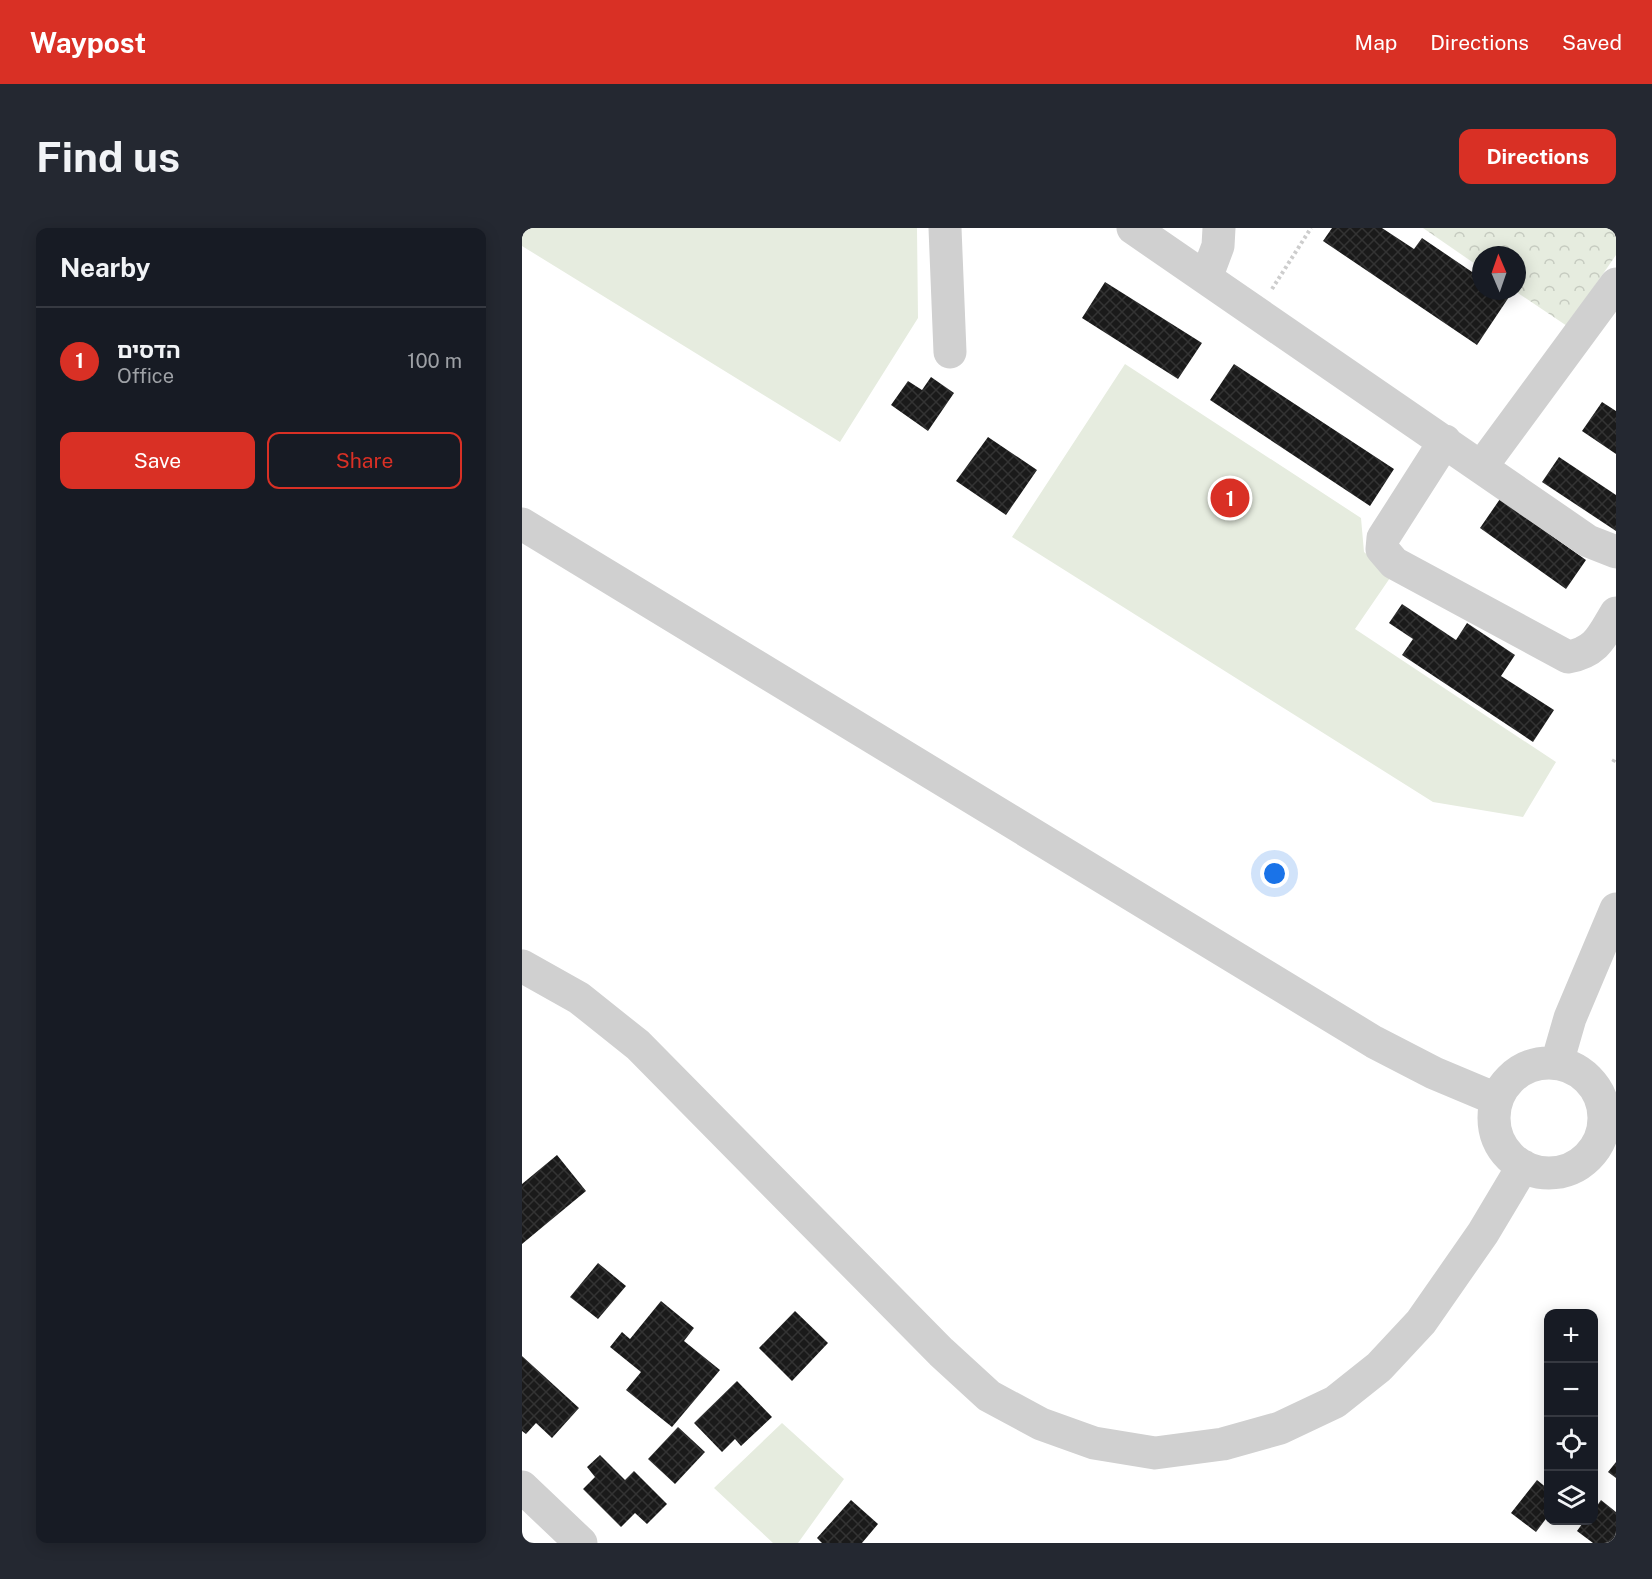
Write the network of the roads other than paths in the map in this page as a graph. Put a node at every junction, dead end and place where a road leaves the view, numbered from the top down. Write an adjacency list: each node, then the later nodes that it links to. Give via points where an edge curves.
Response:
1 (945, 228): 6 (street)
2 (1133, 228): 4 (street)
3 (1218, 228): 4 (street, via 1218,246)
4 (1206, 278): 7 (street)
5 (1616, 284): 8 (street)
6 (950, 352)
7 (1445, 441): 8 (street); 11 (street, via 1383,538 1382,549 1394,563 1568,657 1596,646)
8 (1482, 466): 10 (street, via 1588,541)
9 (522, 524): 15 (street, via 1374,1042)
10 (1616, 552)
11 (1616, 613)
12 (1616, 909): 14 (street, via 1570,1018)
13 (522, 966): 17 (street, via 579,998 638,1045 941,1352 990,1396 1041,1424 1094,1443 1155,1453 1222,1444 1280,1428 1335,1402 1379,1367 1421,1322 1484,1233)
14 (1557, 1063): 15 (street, via 1521,1070); 16 (street, via 1590,1080)
15 (1496, 1099): 17 (street, via 1493,1112 1498,1141 1511,1160)
16 (1610, 1123): 17 (street, via 1591,1155 1575,1167 1557,1173 1533,1172)
17 (1523, 1166)
18 (522, 1487): 19 (street)
19 (581, 1543)

